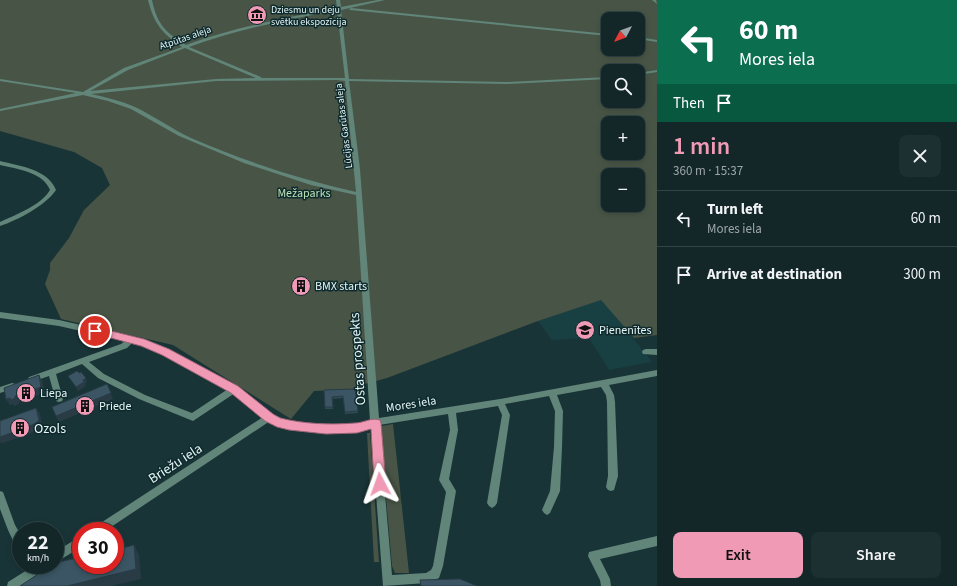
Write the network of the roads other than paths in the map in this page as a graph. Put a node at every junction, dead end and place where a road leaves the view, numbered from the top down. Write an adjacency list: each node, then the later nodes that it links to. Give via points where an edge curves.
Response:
1 (150, 0): 12 (street, via 159,25 166,34)
2 (338, 0): 7 (street, Lūcijas Garūtas aleja)
3 (383, 0): 6 (street, Atpūtas aleja)
4 (654, 0): 5 (street)
5 (657, 3)
6 (367, 4): 7 (street, Atpūtas aleja); 8 (street)
7 (341, 9): 8 (street); 12 (street, Atpūtas aleja, via 259,25); 17 (street, Lūcijas Garūtas aleja)
8 (368, 10): 9 (street)
9 (601, 34)
10 (645, 39): 11 (street)
11 (657, 41)
12 (184, 46): 16 (street); 19 (street, Atpūtas aleja, via 126,69)
13 (657, 71): 14 (street)
14 (645, 73)
15 (601, 78): 17 (street, via 507,84)
16 (260, 79): 17 (street); 19 (street, via 216,80)
17 (346, 79): 22 (street, Lūcijas Garūtas aleja)
18 (0, 80): 19 (street)
19 (84, 93): 20 (street); 22 (street, via 126,105 176,133 248,162 295,178)
20 (0, 110)
21 (0, 163): 23 (street, via 44,177 50,182 53,190 41,202)
22 (359, 194): 24 (street, Lūcijas Garūtas aleja)
23 (0, 224)
24 (363, 250): 40 (street, Ostas prospekts)
25 (0, 315): 26 (street, Mores iela, via 59,323)
26 (131, 340): 29 (street, via 124,346); 34 (street, Mores iela, via 144,342 159,349)
27 (646, 352): 28 (street)
28 (657, 352)
29 (83, 361): 30 (street); 34 (street, via 108,380 142,397 193,417)
30 (52, 373): 33 (street); 36 (street)
31 (657, 373): 32 (street, Mores iela)
32 (603, 383): 35 (street, Mores iela); 41 (street, via 611,402)
33 (0, 390)
34 (235, 390): 39 (street, Mores iela)
35 (552, 392): 37 (street, Mores iela); 44 (street, via 559,411 558,448 555,492)
36 (59, 399)
37 (500, 402): 38 (street, Mores iela); 43 (street, via 506,414)
38 (451, 410): 40 (street, Mores iela); 50 (street, via 454,430 444,480 450,491 438,566 435,574)
39 (269, 418): 40 (street, Mores iela, via 289,425 326,429 357,428); 45 (street, Briežu iela)
40 (376, 423): 49 (street, Ostas prospekts)
41 (611, 487)
42 (0, 495): 46 (street)
43 (492, 503)
44 (547, 510)
45 (110, 522)
46 (12, 530)
47 (657, 541): 52 (street, via 593,556)
48 (28, 574): 51 (street)
49 (388, 583): 50 (street)
50 (407, 583)
51 (12, 586)
52 (606, 586)

